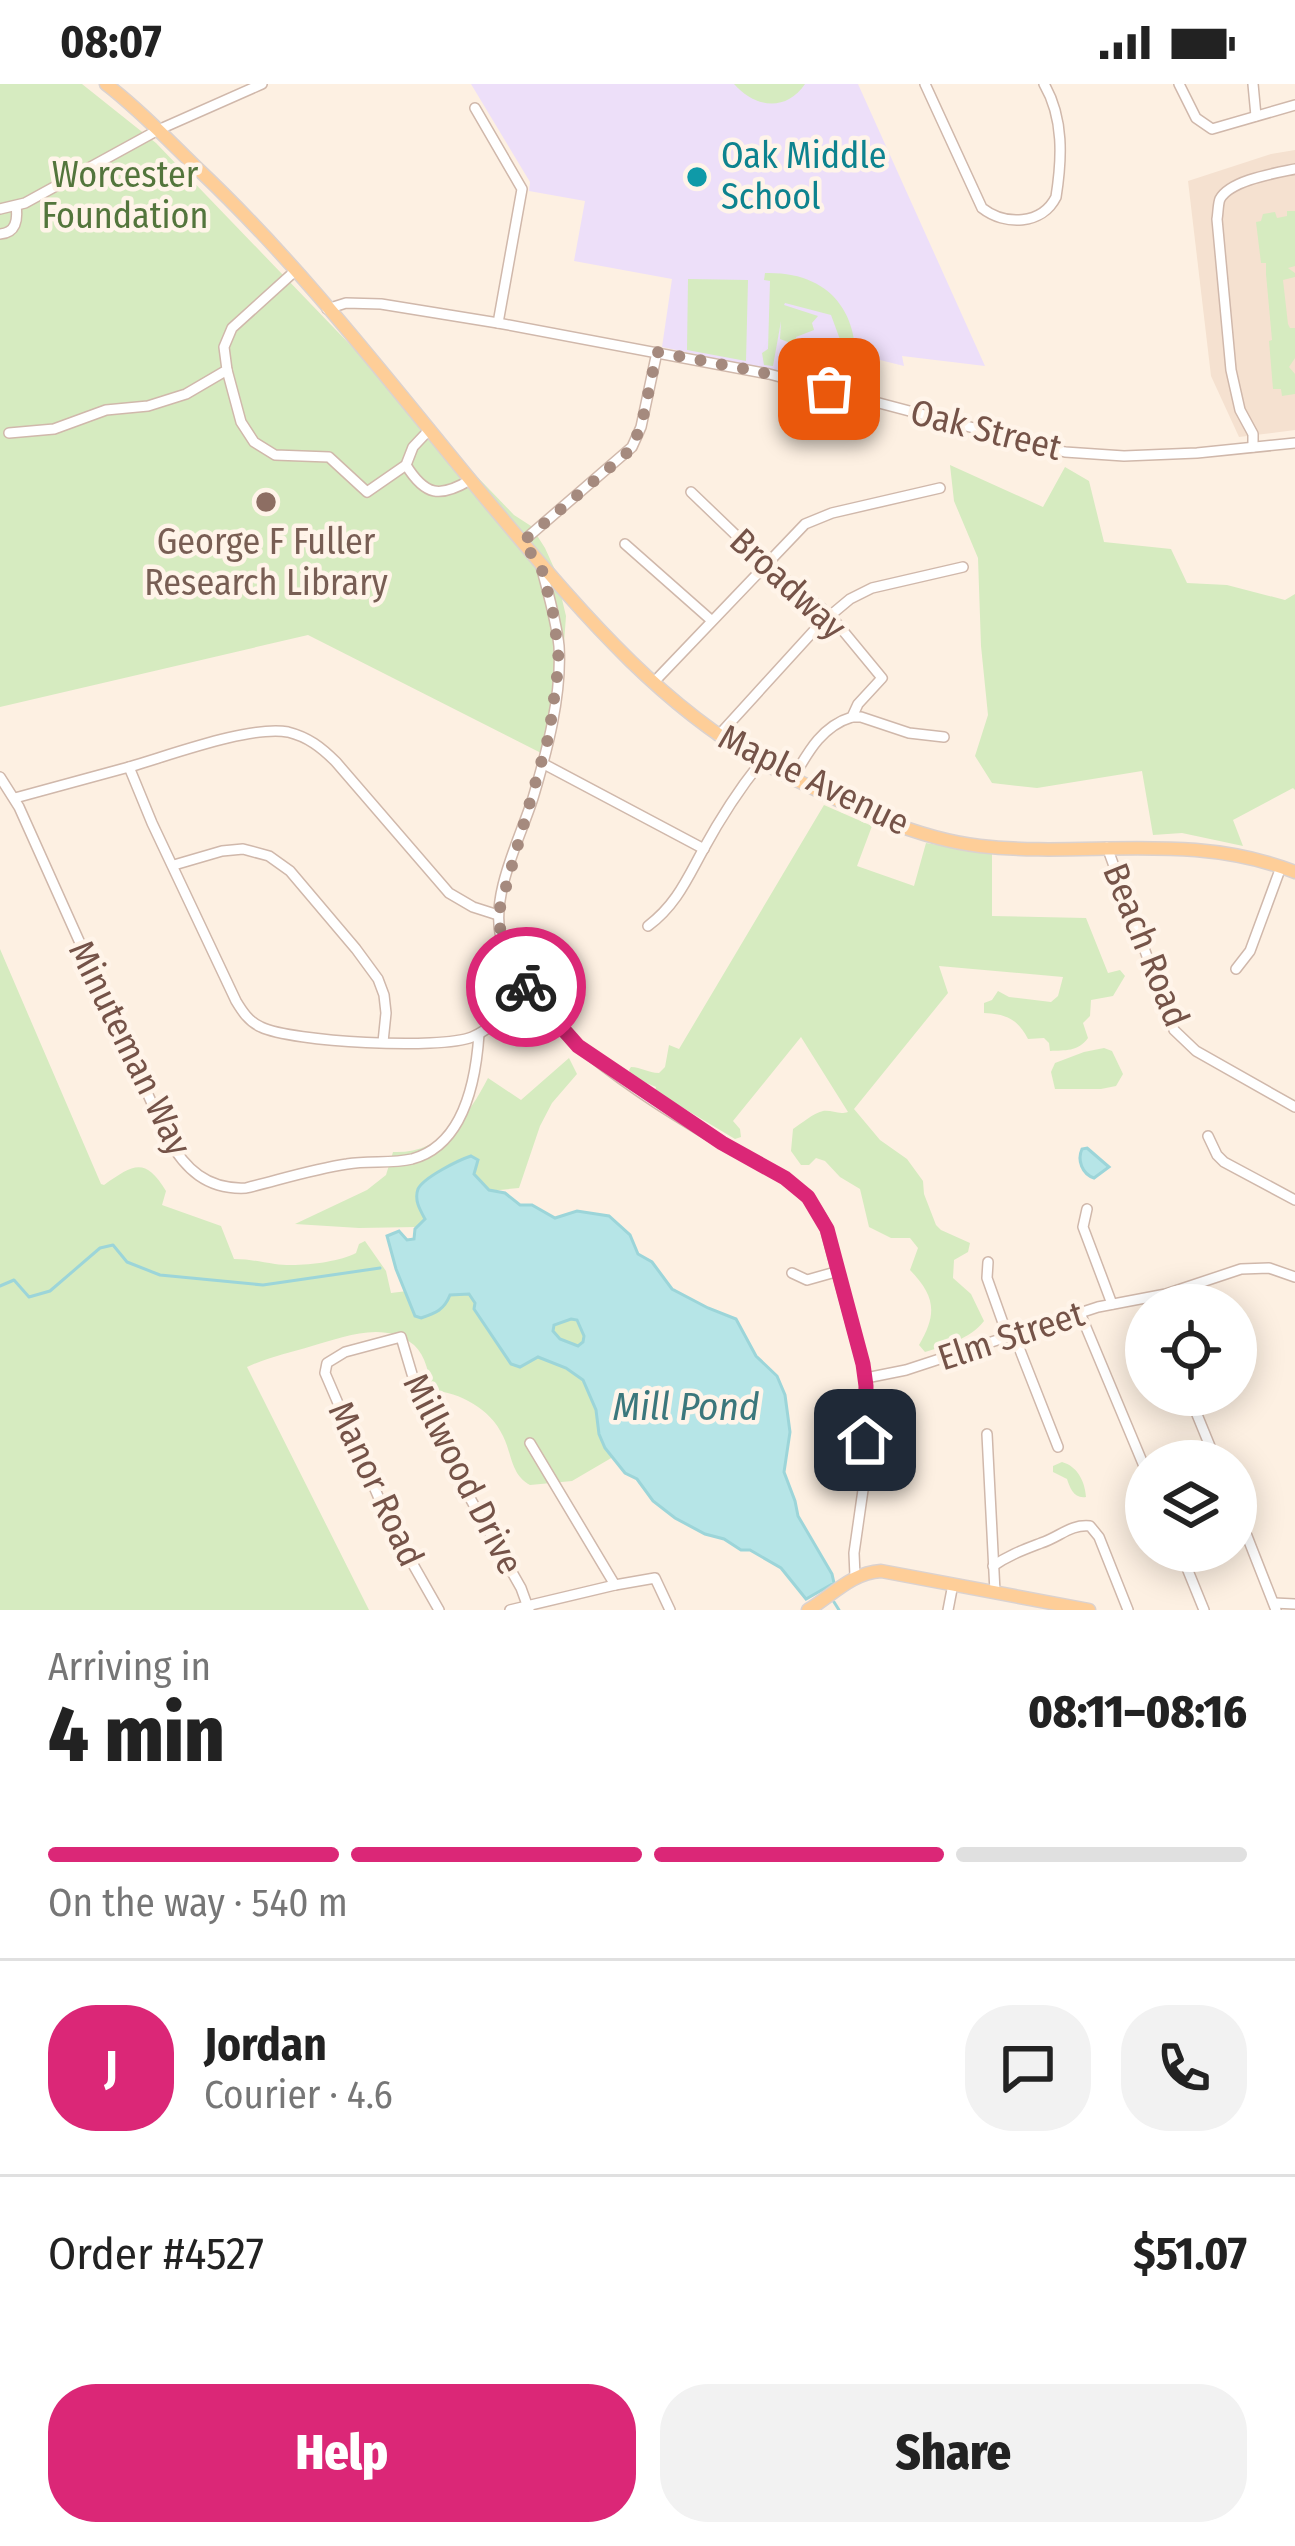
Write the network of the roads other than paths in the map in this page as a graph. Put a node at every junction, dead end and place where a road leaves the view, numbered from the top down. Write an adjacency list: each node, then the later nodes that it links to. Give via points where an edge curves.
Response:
1 (106, 84): 10 (main road, Maple Avenue)
2 (262, 84): 10 (street)
3 (925, 84): 4 (street, via 982,208 1009,219 1041,215 1056,197 1058,115)
4 (1044, 84)
5 (1179, 84): 9 (street, via 1207,128)
6 (1253, 84): 9 (street)
7 (1295, 105): 9 (street)
8 (475, 108): 17 (street, via 522,189)
9 (1256, 116)
10 (158, 130): 12 (street); 15 (main road, Maple Avenue)
11 (1295, 169): 23 (street, via 1235,187 1219,202 1232,370)
12 (16, 206): 13 (street); 14 (street, via 14,229)
13 (0, 209)
14 (0, 235)
15 (296, 271): 16 (main road, Maple Avenue); 19 (street, via 232,328)
16 (327, 309): 17 (street, Oak Street, via 376,303); 20 (main road, Maple Avenue)
17 (499, 322): 18 (street, Oak Street)
18 (657, 352): 23 (street, Oak Street, via 1065,452); 28 (street, via 629,451)
19 (227, 370): 21 (street, via 148,406); 24 (street, via 242,423 267,452 329,457 367,492)
20 (430, 429): 24 (street); 25 (main road, Maple Avenue)
21 (9, 433)
22 (1295, 443): 23 (street, Oak Street)
23 (1253, 447)
24 (406, 465): 25 (street, via 437,492)
25 (470, 480): 28 (main road, Maple Avenue)
26 (940, 488): 30 (street, via 811,520)
27 (691, 493): 30 (street, Broadway)
28 (522, 542): 31 (main road, Maple Avenue)
29 (625, 544): 36 (street)
30 (767, 565): 35 (street, Broadway); 36 (street)
31 (541, 566): 33 (main road, Maple Avenue); 34 (street)
32 (963, 567): 35 (street, via 864,591)
33 (568, 597): 34 (street); 37 (street); 38 (main road, Maple Avenue)
34 (551, 603): 37 (street)
35 (830, 615): 39 (street, Broadway, via 882,678); 40 (street)
36 (711, 620): 38 (street)
37 (556, 624): 43 (street, via 559,674)
38 (654, 682): 40 (main road, Maple Avenue)
39 (852, 717): 41 (street); 46 (street, via 822,735)
40 (718, 736): 42 (main road, Maple Avenue)
41 (944, 737)
42 (761, 762): 46 (main road, Maple Avenue); 49 (street)
43 (542, 763): 49 (street); 53 (street)
44 (129, 767): 47 (street); 50 (street); 53 (street, via 256,734 304,737 323,748 449,893)
45 (0, 777): 47 (street, Minuteman Way)
46 (793, 778): 48 (main road, Maple Avenue, via 945,839)
47 (15, 798): 57 (street, Minuteman Way, via 167,1137 200,1178 238,1189 424,1155 446,1138 466,1103)
48 (1107, 847): 51 (main road, Maple Avenue, via 1199,848); 59 (street, Beach Road, via 1170,1023 1214,1062)
49 (704, 849): 54 (street, via 680,894)
50 (174, 865): 58 (street, via 250,1020 296,1037); 58 (street, via 243,849 284,865 378,980)
51 (1281, 867): 52 (main road, Maple Avenue); 55 (street)
52 (1295, 872)
53 (498, 915): 56 (street, via 507,956)
54 (648, 926)
55 (1237, 969)
56 (533, 996): 57 (street); 64 (street, via 578,1046 801,1190 823,1220)
57 (479, 1034): 58 (street, via 439,1044)
58 (383, 1042)
59 (1295, 1107)
60 (1208, 1136): 61 (street, via 1224,1162)
61 (1295, 1200)
62 (1087, 1209): 69 (street, via 1083,1227)
63 (988, 1262): 72 (street)
64 (839, 1271): 65 (street, via 807,1280); 73 (street)
65 (792, 1273)
66 (1295, 1277): 67 (street, Elm Street, via 1252,1268)
67 (1202, 1284)
68 (1125, 1303): 69 (street, Elm Street)
69 (1112, 1304): 70 (street, Elm Street)
70 (1080, 1313): 72 (street, Elm Street); 75 (street)
71 (400, 1336): 88 (street, Millwood Drive, via 458,1477); 89 (street, Manor Road, via 337,1356 325,1373 390,1524)
72 (1011, 1336): 73 (street, Elm Street); 77 (street)
73 (866, 1378): 81 (street)
74 (987, 1434): 79 (street)
75 (1133, 1440)
76 (530, 1443): 83 (street)
77 (1058, 1447)
78 (1257, 1561): 87 (street)
79 (993, 1565): 84 (street); 95 (street, via 1085,1525 1099,1537)
80 (1189, 1572): 96 (street)
81 (855, 1576): 82 (main road, via 880,1571); 92 (main road)
82 (953, 1584): 84 (main road); 93 (street)
83 (615, 1585): 88 (street); 91 (street, via 655,1578)
84 (994, 1592): 85 (main road)
85 (1020, 1604): 94 (main road)
86 (1295, 1604): 87 (street)
87 (1275, 1607)
88 (529, 1608): 90 (street)
89 (439, 1610)
90 (510, 1610)
91 (670, 1610)
92 (808, 1610)
93 (948, 1610)
94 (1089, 1610)
95 (1128, 1610)
96 (1204, 1610)

